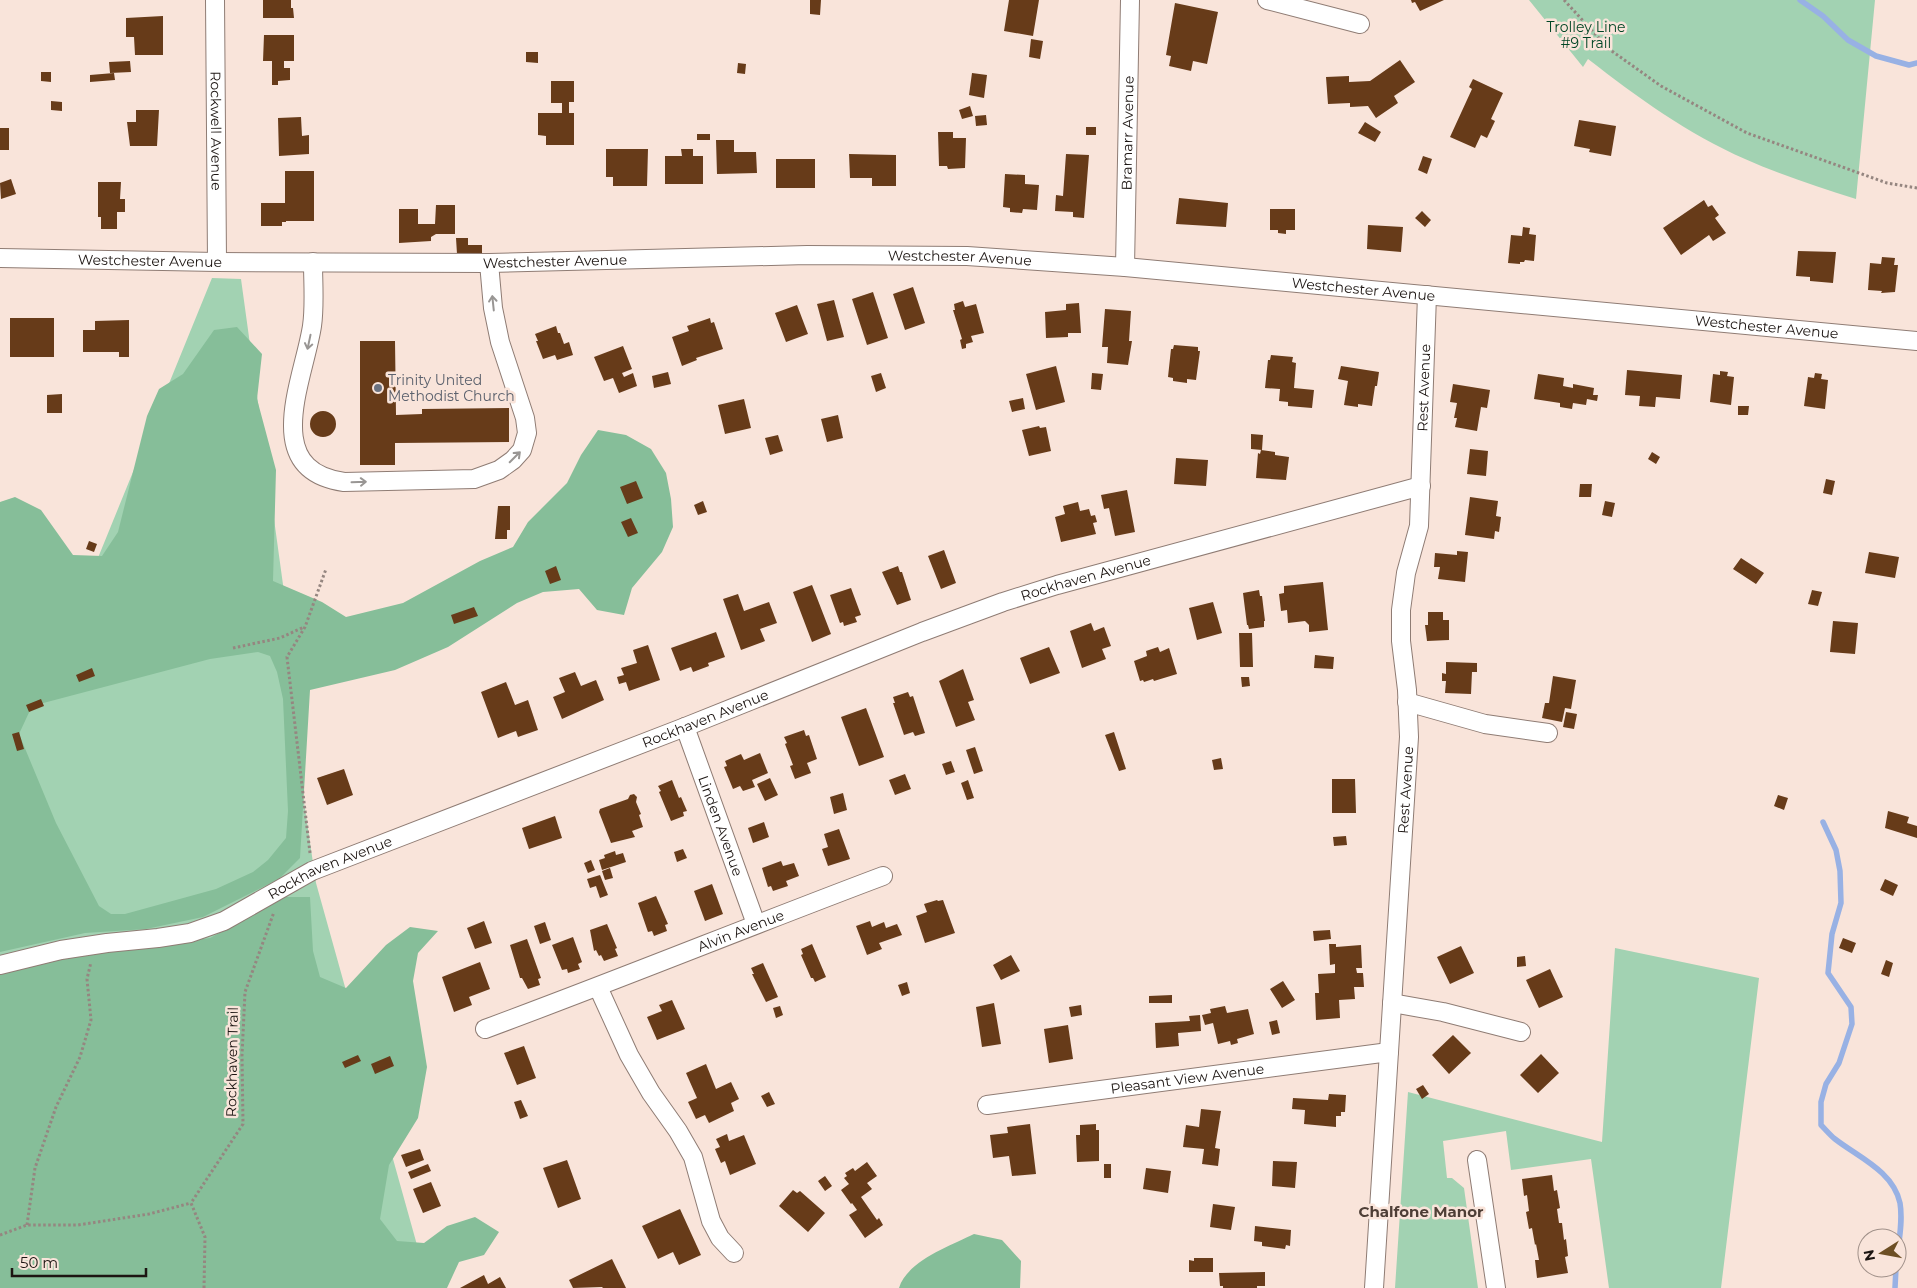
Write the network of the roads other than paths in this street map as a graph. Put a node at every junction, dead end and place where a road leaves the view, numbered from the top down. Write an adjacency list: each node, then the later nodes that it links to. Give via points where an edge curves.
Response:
1 (215, 0): 6 (street, Rockwell Avenue)
2 (1130, 0): 9 (street, Bramarr Avenue)
3 (1267, 0): 4 (street)
4 (1360, 24)
5 (0, 258): 6 (street, Westchester Avenue)
6 (217, 262): 7 (street, Westchester Avenue)
7 (313, 262): 8 (street, Westchester Avenue); 8 (street, one-way to 8, via 312,325 294,398 292,421 302,460 312,472 327,480 344,482 474,479 499,470 522,450 525,418 500,342)
8 (489, 262): 9 (street, Westchester Avenue, via 807,255 957,256)
9 (1125, 266): 10 (street, Westchester Avenue)
10 (1427, 295): 11 (street, Westchester Avenue); 12 (street, Rest Avenue)
11 (1917, 340)
12 (1421, 486): 13 (street, Rest Avenue, via 1419,526 1406,574 1401,610); 14 (street, Rockhaven Avenue, via 1003,602)
13 (1407, 702): 15 (street, via 1485,724); 20 (street, Rest Avenue, via 1409,737)
14 (685, 727): 17 (street, Linden Avenue); 18 (street, Rockhaven Avenue, via 312,871 224,921 190,932 95,944)
15 (1548, 733)
16 (883, 876): 17 (street, Alvin Avenue)
17 (756, 924): 19 (street, Alvin Avenue)
18 (0, 965)
19 (598, 987): 21 (street, Alvin Avenue); 26 (street, via 629,1055 693,1157 711,1221 720,1238)
20 (1392, 1003): 22 (street); 23 (street, Rest Avenue)
21 (485, 1029)
22 (1521, 1032)
23 (1389, 1052): 24 (street, Pleasant View Avenue); 27 (street, Rest Avenue)
24 (987, 1104)
25 (1477, 1160): 28 (street)
26 (734, 1253)
27 (1374, 1288)
28 (1496, 1288)

